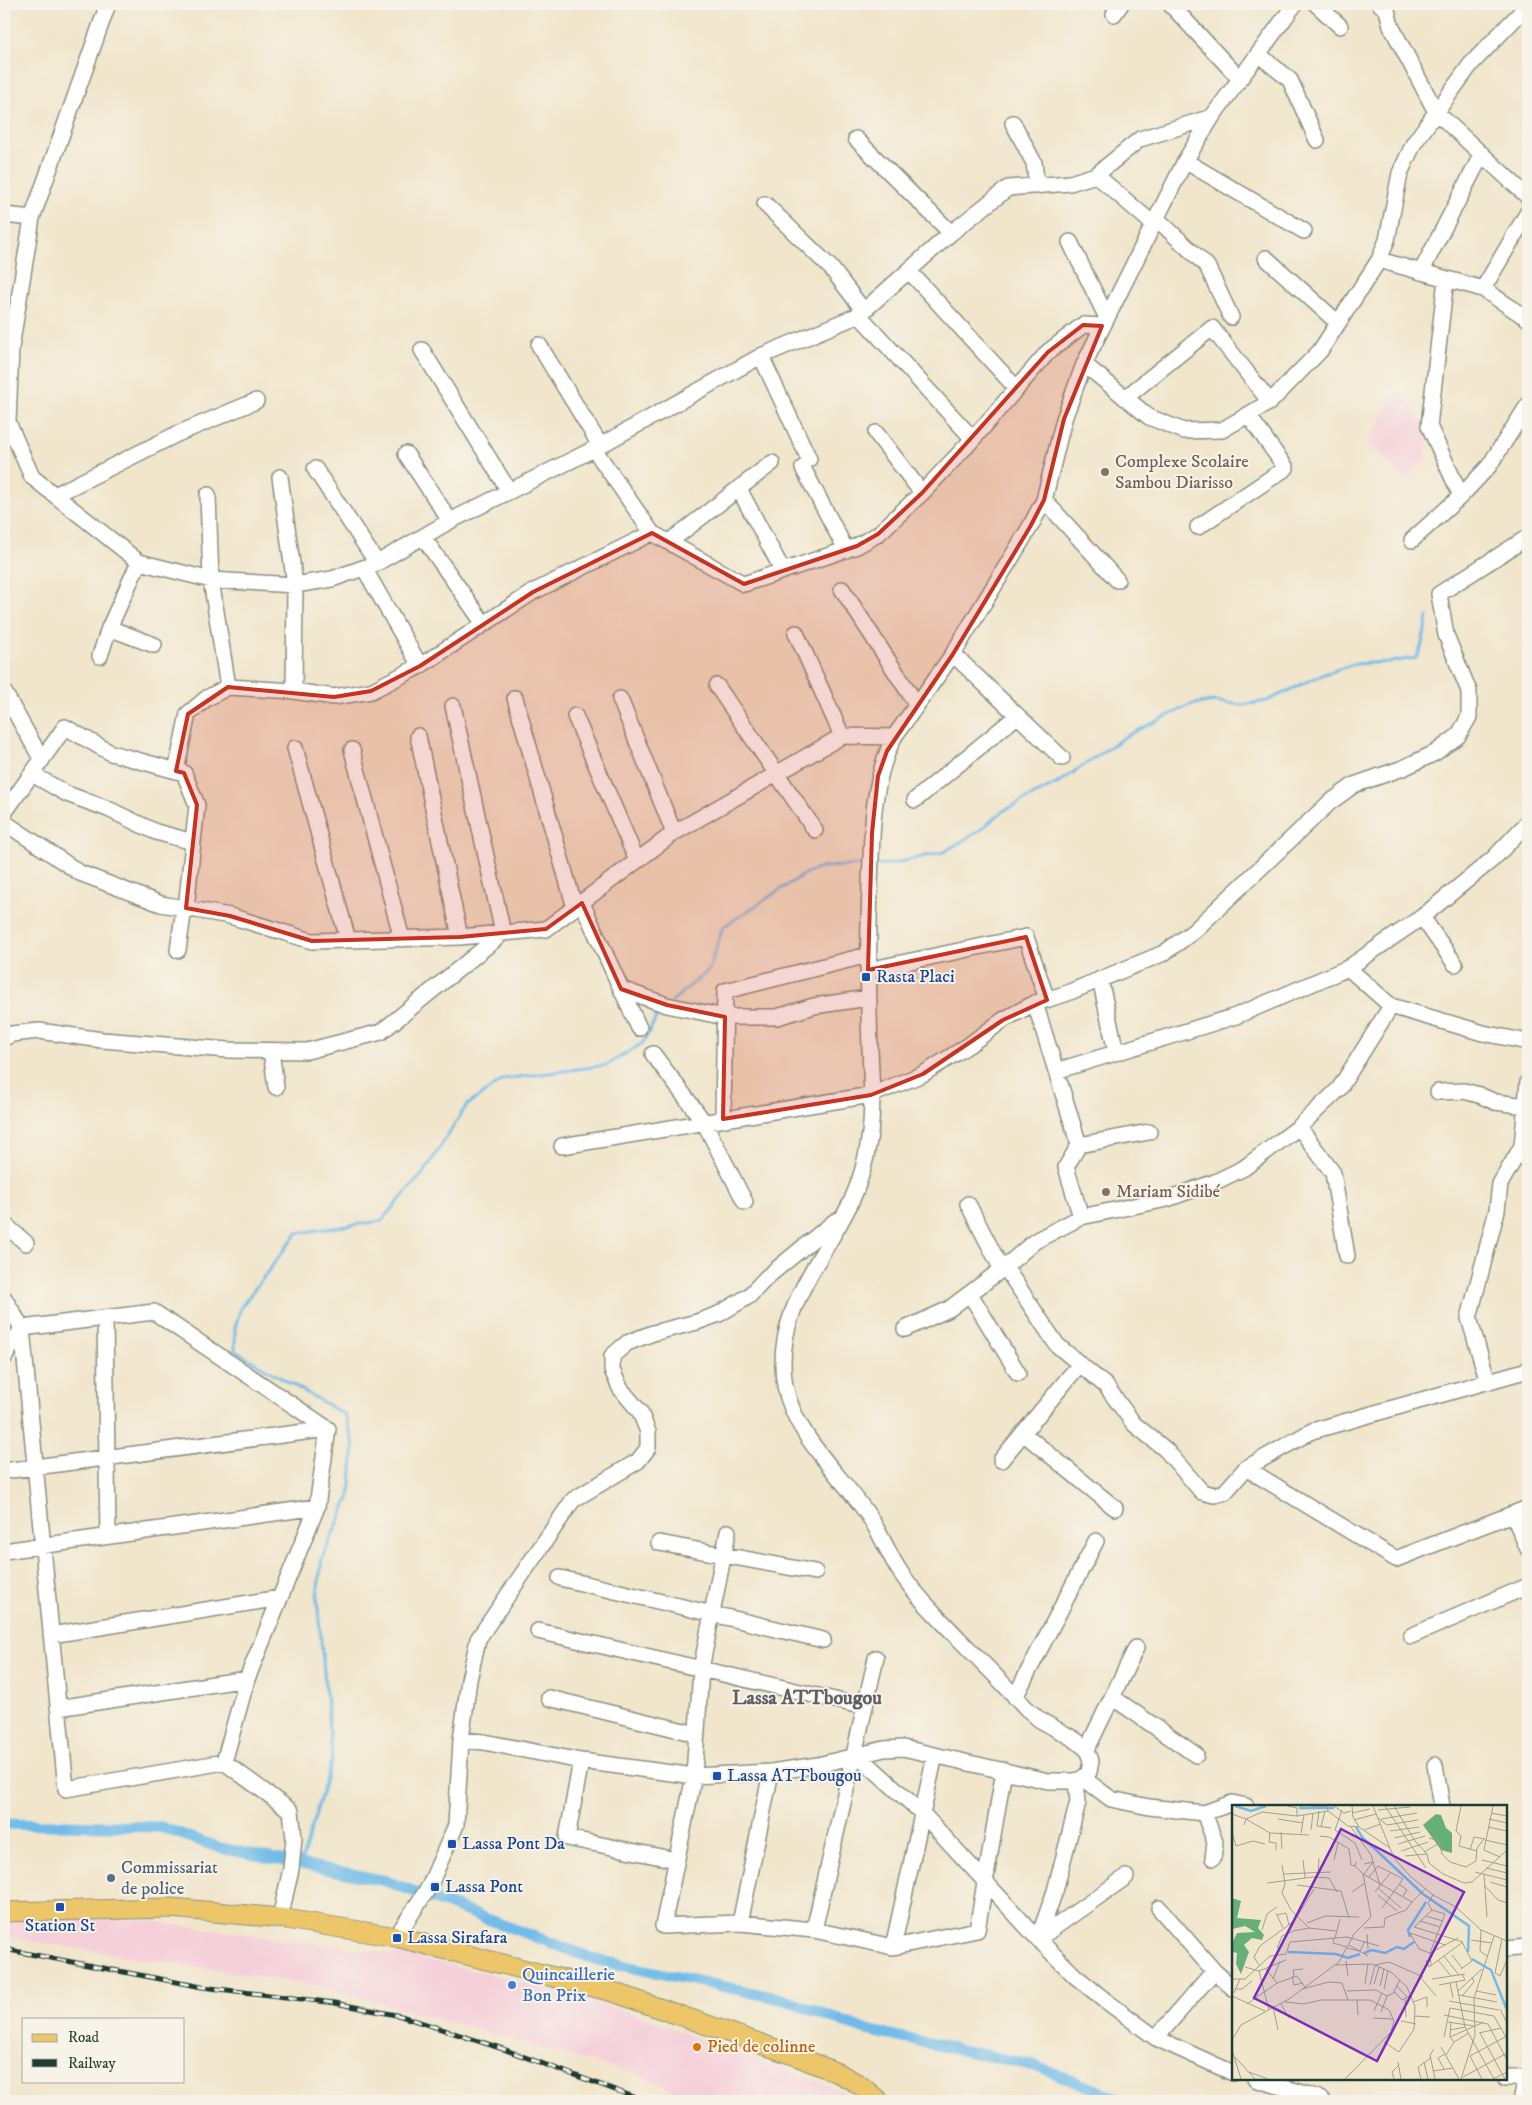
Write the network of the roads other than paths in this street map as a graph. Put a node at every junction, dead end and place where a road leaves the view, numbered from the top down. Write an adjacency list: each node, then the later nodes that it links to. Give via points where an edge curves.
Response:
1 (108, 4): 23 (street)
2 (1170, 4): 9 (street)
3 (1295, 4): 8 (street)
4 (1316, 4): 7 (street)
5 (1380, 4): 10 (street, via 1387,10 1391,26)
6 (1528, 5): 10 (street, via 1470,64)
7 (1340, 26)
8 (1258, 54): 9 (street); 14 (street, via 1290,80)
9 (1240, 79): 11 (street)
10 (1436, 112): 15 (street); 29 (street, via 1414,143 1400,173)
11 (1212, 117): 16 (street); 17 (street, via 1140,138)
12 (1013, 123): 18 (street, via 1034,163)
13 (856, 140): 26 (street)
14 (1317, 140)
15 (1482, 154): 19 (street); 31 (street)
16 (1185, 161): 24 (street); 25 (street)
17 (1096, 175): 18 (street, via 1070,183); 24 (street)
18 (1037, 186): 26 (street, via 1008,188)
19 (1528, 197)
20 (765, 204): 34 (street, via 831,268)
21 (1528, 212): 33 (street)
22 (4, 214): 23 (street)
23 (32, 218): 59 (street, via 11,348 8,422 32,477)
24 (1155, 221): 35 (street, via 1207,266); 37 (street)
25 (1304, 230)
26 (951, 233): 30 (street)
27 (1070, 242): 37 (street)
28 (1266, 258): 38 (street)
29 (1379, 260): 31 (street); 38 (street)
30 (909, 271): 34 (street); 43 (street)
31 (1420, 272): 32 (street)
32 (1446, 279): 33 (street); 61 (street, via 1429,426)
33 (1483, 289): 36 (street)
34 (862, 313): 41 (street); 50 (street)
35 (1231, 317)
36 (1528, 319)
37 (1104, 322): 42 (street); 43 (street, via 1083,325 1048,352)
38 (1338, 323): 46 (street, via 1320,351)
39 (538, 345): 51 (street)
40 (422, 350): 57 (street)
41 (760, 356): 51 (street); 70 (street)
42 (1084, 364): 44 (street); 62 (street, via 1064,419)
43 (1017, 389): 50 (street)
44 (1125, 398): 46 (street, via 1212,328); 48 (street, via 1149,417 1184,431 1222,430)
45 (256, 401): 59 (street, via 177,434)
46 (1270, 402): 48 (street)
47 (1528, 405): 61 (street, via 1489,466)
48 (1248, 415): 64 (street, via 1286,468)
49 (876, 433): 58 (street)
50 (973, 440): 58 (street)
51 (597, 447): 57 (street); 65 (street)
52 (406, 454): 63 (street)
53 (772, 463): 56 (street)
54 (315, 469): 72 (street)
55 (280, 477): 76 (street)
56 (739, 489): 69 (street); 73 (street)
57 (509, 491): 63 (street)
58 (922, 493): 70 (street, via 878,534)
59 (55, 495): 71 (street)
60 (208, 495): 74 (street)
61 (1461, 496): 68 (street)
62 (1044, 500): 75 (street); 82 (street)
63 (450, 521): 66 (street)
64 (1198, 528)
65 (652, 532): 69 (street); 78 (street, via 533,592)
66 (423, 537): 72 (street); 78 (street)
67 (1528, 537): 124 (street, via 1439,594 1446,635 1469,691 1469,717 1458,736 1435,753 1354,785 1328,803 1194,931 1164,953)
68 (1412, 540)
69 (669, 542): 73 (street, via 744,584)
70 (846, 550): 73 (street)
71 (139, 562): 74 (street); 79 (street)
72 (370, 565): 76 (street, via 332,579); 84 (street)
73 (783, 571)
74 (211, 580): 76 (street); 86 (street)
75 (1117, 580)
76 (295, 585): 87 (street)
77 (842, 590): 91 (street)
78 (484, 624): 84 (street)
79 (109, 628): 81 (street); 83 (street)
80 (796, 633): 96 (street)
81 (154, 645)
82 (953, 654): 91 (street); 94 (street)
83 (100, 656)
84 (420, 666): 87 (street, via 370,691 334,697)
85 (717, 686): 104 (street)
86 (228, 687): 87 (street); 102 (street, via 207,698 188,714)
87 (294, 691)
88 (4, 692): 101 (street)
89 (515, 698): 113 (street)
90 (620, 699): 110 (street)
91 (917, 705): 97 (street)
92 (453, 706): 116 (street)
93 (575, 716): 112 (street)
94 (1017, 716): 100 (street); 105 (street)
95 (418, 736): 117 (street)
96 (842, 736): 97 (street); 104 (street)
97 (894, 737): 121 (street, via 878,776 872,833)
98 (295, 748): 119 (street)
99 (352, 750): 118 (street)
100 (1062, 758)
101 (42, 760): 102 (street, via 65,727 111,753); 103 (street)
102 (176, 771): 111 (street, via 184,773 197,805)
103 (32, 774): 106 (street); 111 (street, via 67,794 156,832)
104 (776, 774): 109 (street); 110 (street)
105 (915, 800)
106 (4, 813)
107 (4, 822): 114 (street, via 80,873 161,904)
108 (1528, 822): 115 (street, via 1494,858)
109 (815, 830)
110 (674, 832): 112 (street)
111 (194, 842): 114 (street)
112 (637, 861): 113 (street)
113 (578, 905): 116 (street, via 546,929); 125 (street)
114 (185, 908): 119 (street, via 230,916 312,941); 120 (street)
115 (1422, 917): 122 (street); 123 (street)
116 (503, 933): 117 (street); 133 (street, via 381,1032 307,1051)
117 (460, 937): 118 (street)
118 (402, 939): 119 (street)
119 (348, 940)
120 (178, 950)
121 (868, 963): 126 (street); 127 (street, via 1026,937); 129 (street, via 725,990)
122 (1454, 964)
123 (1348, 968): 128 (street); 134 (street, via 1236,1016)
124 (1100, 980): 127 (street); 134 (street)
125 (621, 989): 129 (street, via 667,1004); 130 (street)
126 (868, 998): 129 (street, via 814,1006 777,1017); 140 (street)
127 (1041, 1002): 136 (street); 140 (street, via 1004,1020 923,1074)
128 (1391, 1006): 132 (street); 144 (street, via 1339,1089)
129 (725, 1017): 142 (street)
130 (639, 1028)
131 (4, 1038): 133 (street, via 39,1031 102,1040)
132 (1528, 1042)
133 (270, 1051): 138 (street)
134 (1116, 1052): 136 (street)
135 (654, 1054): 143 (street)
136 (1056, 1071): 146 (street)
137 (1528, 1082): 141 (street)
138 (276, 1087)
139 (1438, 1092): 141 (street, via 1464,1091 1495,1102)
140 (871, 1095): 142 (street); 151 (street, via 870,1136 864,1167)
141 (1526, 1106): 165 (street, via 1522,1146 1500,1184 1497,1210 1469,1318)
142 (723, 1119): 143 (street)
143 (704, 1122): 147 (street); 148 (street)
144 (1299, 1127): 150 (street, via 1244,1168 1215,1182 1167,1199); 154 (street, via 1333,1173)
145 (1149, 1132): 146 (street)
146 (1079, 1145): 150 (street, via 1066,1167)
147 (562, 1146)
148 (744, 1202)
149 (968, 1204): 155 (street)
150 (1081, 1217): 155 (street, via 1035,1241)
151 (842, 1220): 198 (street, via 804,1282 790,1316 783,1364 794,1412 817,1451 867,1513 901,1573 928,1607); 204 (street, via 834,1222 799,1250 749,1296 718,1314 626,1343 612,1356 612,1370 620,1388 640,1412 648,1432 648,1448 638,1461 572,1500 478,1638)
152 (4, 1224): 153 (street)
153 (26, 1243)
154 (1347, 1256)
155 (1004, 1268): 156 (street); 162 (street, via 1057,1345)
156 (970, 1294): 160 (street, via 949,1309); 164 (street)
157 (4, 1298): 159 (street)
158 (105, 1318): 159 (street); 166 (street, via 154,1312); 168 (street)
159 (22, 1328): 161 (street); 170 (street)
160 (905, 1329)
161 (4, 1358)
162 (1079, 1365): 167 (street); 171 (street, via 1106,1386 1134,1424 1166,1450 1202,1492 1214,1495 1225,1492)
163 (1528, 1370): 165 (street)
164 (1018, 1373)
165 (1488, 1382): 171 (street, via 1312,1431)
166 (328, 1429): 168 (street); 173 (street)
167 (1024, 1433): 169 (street); 174 (street)
168 (107, 1458): 170 (street); 178 (street)
169 (1001, 1460)
170 (35, 1467): 172 (street); 181 (street)
171 (1246, 1468): 176 (street, via 1396,1559)
172 (4, 1471)
173 (317, 1507): 178 (street); 188 (street)
174 (1115, 1508)
175 (1528, 1508): 176 (street)
176 (1512, 1514): 182 (street)
177 (728, 1532): 184 (street)
178 (108, 1536): 181 (street)
179 (1096, 1541): 198 (street)
180 (659, 1543): 184 (street)
181 (42, 1546): 183 (street); 191 (street)
182 (1528, 1549)
183 (4, 1551)
184 (723, 1555): 185 (street); 189 (street)
185 (815, 1572)
186 (560, 1578): 189 (street)
187 (1528, 1586): 192 (street)
188 (280, 1598): 191 (street); 197 (street)
189 (712, 1614): 193 (street); 196 (street)
190 (538, 1631): 196 (street)
191 (51, 1635): 202 (street)
192 (1411, 1636)
193 (824, 1640)
194 (1136, 1648): 199 (street)
195 (876, 1658): 201 (street)
196 (701, 1669): 201 (street); 203 (street)
197 (247, 1679): 202 (street); 210 (street)
198 (1016, 1696): 205 (street, via 1040,1720 1074,1738)
199 (1112, 1697): 205 (street); 207 (street)
200 (549, 1698): 203 (street)
201 (865, 1707): 208 (street)
202 (58, 1708): 210 (street, via 66,1789)
203 (696, 1734): 214 (street)
204 (461, 1740): 209 (street); 229 (street, via 456,1825 429,1887)
205 (1087, 1749): 215 (street, via 1092,1761 1089,1772)
206 (935, 1755): 208 (street, via 903,1748); 212 (street); 218 (street)
207 (1196, 1755)
208 (856, 1756): 213 (street); 218 (street); 228 (street)
209 (581, 1761): 214 (street); 221 (street, via 567,1838)
210 (224, 1762): 226 (street, via 291,1811 294,1838 291,1869)
211 (1435, 1764): 217 (street)
212 (1004, 1770): 215 (street, via 1048,1781); 223 (street)
213 (771, 1772): 214 (street); 227 (street)
214 (694, 1776): 221 (street)
215 (1080, 1780): 219 (street, via 1111,1799 1149,1808); 230 (street, via 1078,1802 1055,1891)
216 (1241, 1805): 219 (street, via 1232,1803)
217 (1442, 1805)
218 (922, 1813): 223 (street); 231 (street)
219 (1204, 1813): 220 (street, via 1215,1842)
220 (1213, 1858)
221 (676, 1860): 227 (street, via 663,1926)
222 (1126, 1878): 230 (street)
223 (985, 1882): 230 (street); 231 (street, via 977,1930)
224 (1159, 1908): 234 (street)
225 (4, 1912): 226 (main road, via 171,1908)
226 (280, 1918): 229 (main road)
227 (740, 1923): 228 (street)
228 (814, 1930): 231 (street)
229 (396, 1937): 241 (main road, via 613,1992 796,2056 860,2085)
230 (1038, 1939): 236 (street, via 1075,1976)
231 (893, 1947)
232 (1528, 1947): 233 (street)
233 (1507, 1949)
234 (1214, 1972): 235 (street); 236 (street)
235 (1232, 1987)
236 (1156, 2038): 237 (street)
237 (1232, 2072)
238 (1507, 2077): 239 (street)
239 (1527, 2077): 243 (street)
240 (1257, 2080): 242 (street)
241 (880, 2101)
242 (1323, 2101)
243 (1521, 2101)

